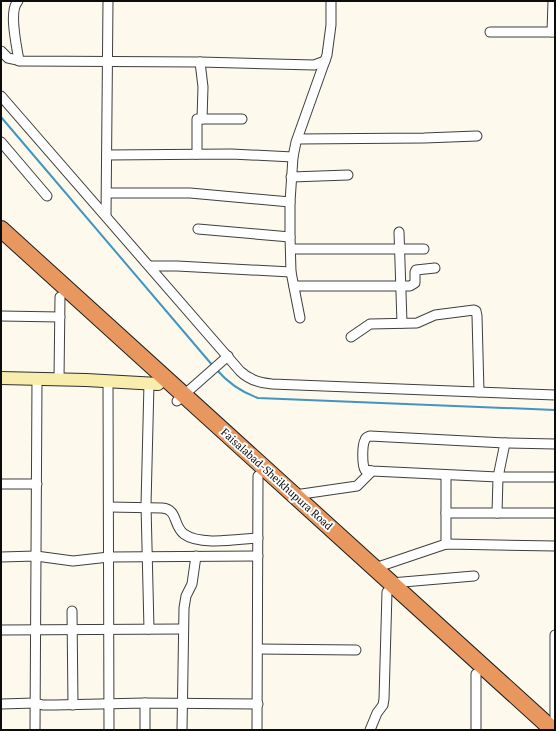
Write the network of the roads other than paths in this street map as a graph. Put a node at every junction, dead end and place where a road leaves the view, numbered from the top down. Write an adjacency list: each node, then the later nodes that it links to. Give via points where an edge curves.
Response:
1 (18, 1): 8 (street, via 14,6 13,16)
2 (108, 1): 10 (street)
3 (331, 1): 9 (street, via 329,46)
4 (553, 1): 6 (street)
5 (490, 32): 6 (street)
6 (554, 32)
7 (1, 51): 8 (street, via 8,58)
8 (20, 61): 10 (street)
9 (325, 61): 11 (street, via 314,65); 16 (street)
10 (108, 62): 11 (street); 19 (street)
11 (200, 62): 13 (street, via 203,88)
12 (1, 96): 26 (street)
13 (202, 119): 14 (street); 18 (street, via 196,120)
14 (242, 119)
15 (478, 136): 16 (street)
16 (298, 139): 20 (street)
17 (1, 142): 24 (street)
18 (196, 154): 19 (street); 20 (street)
19 (107, 155): 23 (street)
20 (293, 157): 22 (street)
21 (348, 175): 22 (street)
22 (292, 177): 25 (street)
23 (107, 193): 25 (street, via 190,193); 26 (street)
24 (47, 196)
25 (290, 202): 30 (street)
26 (106, 216): 35 (street)
27 (1, 229): 54 (highway, Faisalabad-Sheikhupura Road)
28 (198, 229): 30 (street)
29 (400, 232): 33 (street)
30 (290, 237): 32 (street)
31 (1, 244): 40 (highway, Faisalabad-Sheikhupura Road)
32 (290, 249): 33 (street); 37 (street)
33 (400, 249): 34 (street); 39 (street)
34 (424, 249)
35 (150, 266): 37 (street); 46 (street)
36 (435, 268): 39 (street, via 416,270 414,284)
37 (291, 272): 38 (street)
38 (294, 286): 39 (street); 43 (street)
39 (402, 286): 44 (street)
40 (60, 297): 42 (street); 51 (highway, Faisalabad-Sheikhupura Road)
41 (1, 316): 42 (street)
42 (60, 317): 49 (street)
43 (300, 318)
44 (402, 323): 45 (street, via 370,324); 52 (street, via 471,309 476,311)
45 (351, 337)
46 (225, 359): 52 (street, via 249,378 262,383); 54 (street)
47 (1, 378): 48 (street)
48 (37, 379): 49 (street); 63 (street)
49 (59, 379): 50 (street)
50 (108, 381): 51 (street); 65 (street)
51 (153, 383): 54 (highway, Faisalabad-Sheikhupura Road); 66 (street)
52 (479, 392): 53 (street)
53 (555, 395)
54 (181, 398): 59 (highway, Faisalabad-Sheikhupura Road); 64 (highway, Faisalabad-Sheikhupura Road)
55 (505, 443): 56 (street); 57 (street, via 370,436 364,441 363,465 365,470); 60 (street)
56 (555, 444)
57 (372, 471): 58 (street); 64 (street, via 357,486)
58 (446, 475): 60 (street); 67 (street)
59 (258, 476): 70 (street); 81 (highway, Faisalabad-Sheikhupura Road)
60 (498, 477): 61 (street); 68 (street)
61 (555, 478)
62 (1, 484): 63 (street)
63 (37, 484): 73 (street)
64 (295, 496): 79 (highway, Faisalabad-Sheikhupura Road)
65 (109, 507): 66 (street); 78 (street)
66 (146, 508): 70 (street, via 165,508 171,511 180,530 192,537 206,540); 74 (street)
67 (446, 513): 68 (street); 71 (street)
68 (497, 513): 69 (street)
69 (555, 513)
70 (258, 538): 76 (street)
71 (446, 544): 72 (street); 79 (street)
72 (555, 546)
73 (36, 556): 77 (street); 78 (street, via 73,561); 88 (street)
74 (146, 556): 75 (street); 78 (street); 83 (street)
75 (196, 556): 76 (street); 84 (street, via 192,584 184,602)
76 (258, 556): 90 (street)
77 (1, 557)
78 (109, 557): 87 (street)
79 (375, 568): 81 (highway, Faisalabad-Sheikhupura Road)
80 (474, 576): 81 (street)
81 (389, 587): 92 (highway, Faisalabad-Sheikhupura Road); 105 (street, via 384,699); 108 (highway, Faisalabad-Sheikhupura Road)
82 (72, 611): 86 (street)
83 (149, 629): 84 (street); 87 (street)
84 (184, 629): 97 (street)
85 (1, 630): 88 (street)
86 (73, 630): 87 (street); 88 (street); 99 (street)
87 (110, 630): 96 (street)
88 (35, 631): 93 (street)
89 (555, 637): 108 (street)
90 (258, 649): 91 (street); 98 (street)
91 (356, 650)
92 (476, 674): 106 (street); 107 (highway, Faisalabad-Sheikhupura Road)
93 (35, 703): 95 (street); 99 (street); 100 (street)
94 (145, 703): 96 (street); 97 (street); 102 (street)
95 (1, 704)
96 (110, 704): 99 (street); 101 (street)
97 (182, 704): 98 (street); 103 (street)
98 (258, 704): 104 (street)
99 (73, 705)
100 (35, 730)
101 (109, 730)
102 (145, 730)
103 (182, 730)
104 (257, 730)
105 (370, 730)
106 (476, 730)
107 (539, 730)
108 (554, 730)

